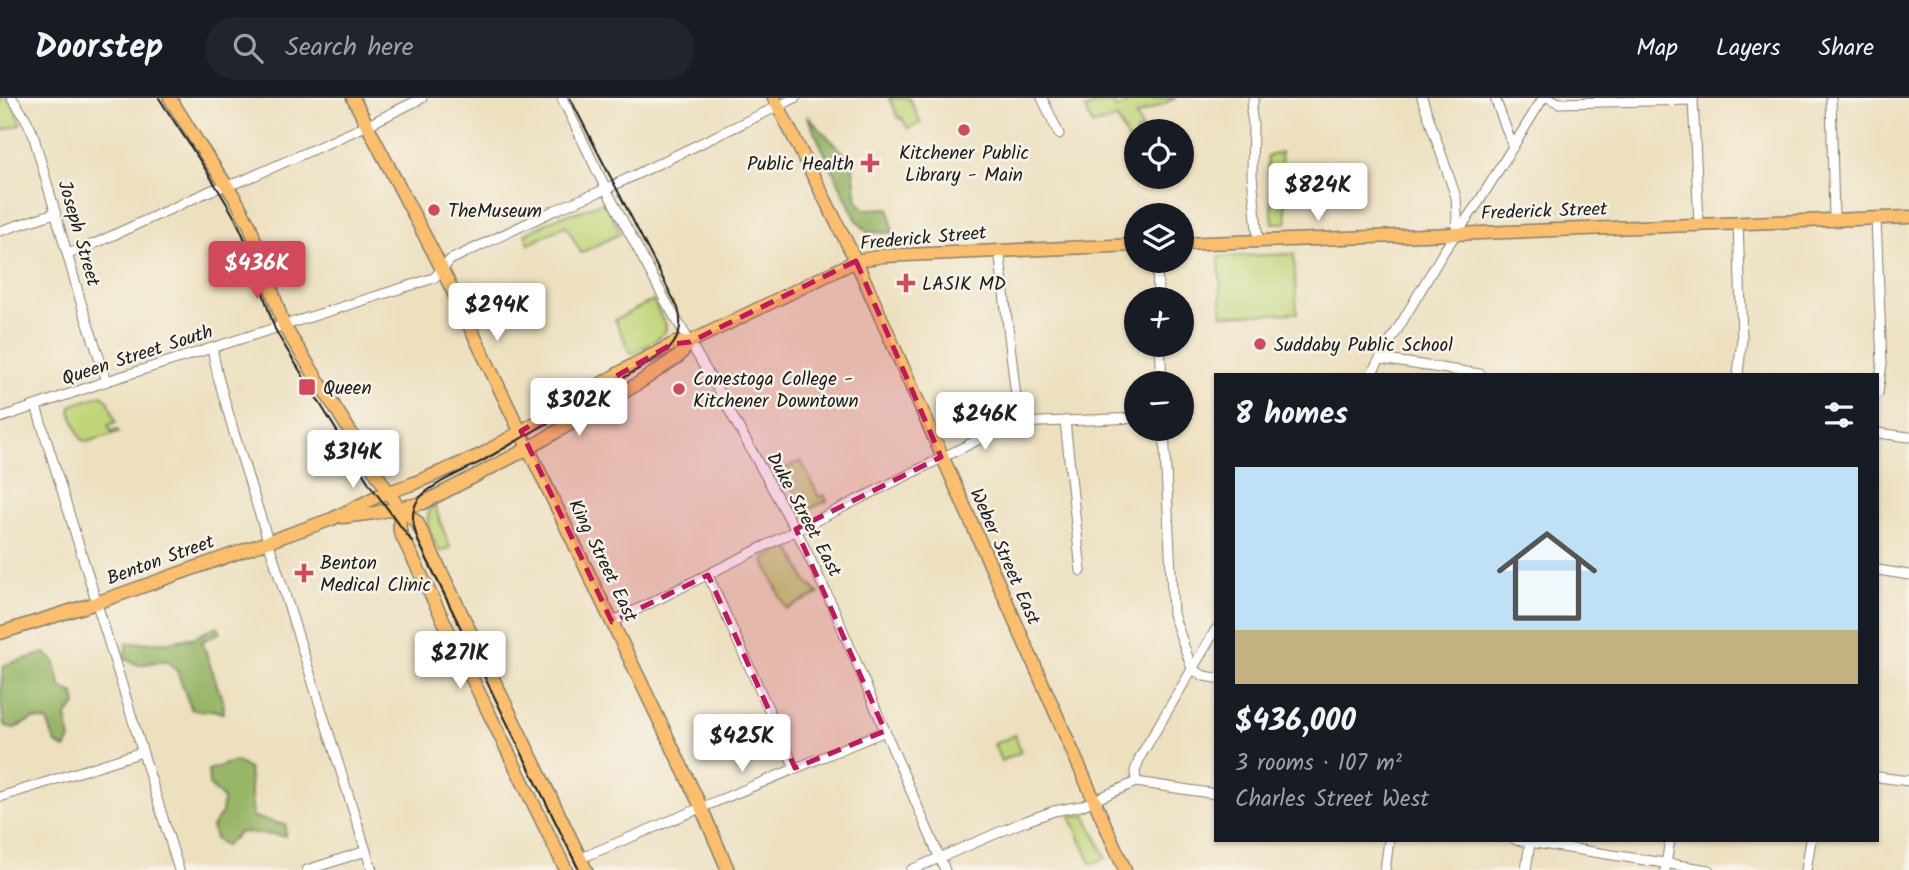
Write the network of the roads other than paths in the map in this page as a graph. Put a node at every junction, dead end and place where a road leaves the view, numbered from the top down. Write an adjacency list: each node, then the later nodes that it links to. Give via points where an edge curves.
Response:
1 (12, 98): 23 (street, Joseph Street, via 33,134)
2 (170, 98): 19 (main road)
3 (353, 98): 16 (main road, King Street East)
4 (422, 98): 16 (street)
5 (562, 98): 20 (street, Duke Street East)
6 (795, 98): 15 (street, Queen Street South)
7 (1042, 98): 17 (street)
8 (1256, 98): 31 (street, via 1252,175)
9 (1422, 98): 21 (street)
10 (1543, 98): 18 (street)
11 (1549, 98): 13 (street, via 1559,103)
12 (1831, 98): 26 (street)
13 (1693, 99): 28 (street)
14 (1496, 101): 18 (street)
15 (776, 102): 20 (street, Queen Street South); 36 (main road, Weber Street East)
16 (368, 125): 19 (street); 37 (main road, King Street East)
17 (1059, 134)
18 (1513, 147): 22 (street)
19 (228, 186): 35 (street); 38 (main road, via 250,226)
20 (606, 189): 37 (street, Queen Street South, via 450,260); 39 (street, Duke Street East)
21 (1456, 197): 22 (street, via 1465,204); 30 (street)
22 (1480, 200): 30 (street)
23 (55, 212): 29 (street); 35 (street, Joseph Street)
24 (1909, 217): 25 (main road, Frederick Street)
25 (1876, 218): 26 (main road, Frederick Street); 46 (street)
26 (1834, 219): 27 (main road, Frederick Street)
27 (1738, 222): 28 (main road, Frederick Street); 44 (street, via 1742,339)
28 (1699, 223): 30 (main road, Frederick Street)
29 (0, 231)
30 (1456, 235): 31 (main road, Frederick Street); 41 (street)
31 (1258, 241): 32 (main road, Frederick Street)
32 (1194, 243)
33 (1124, 245): 34 (main road, Frederick Street)
34 (999, 250): 36 (main road, Frederick Street); 51 (street)
35 (68, 254): 45 (street, Joseph Street)
36 (856, 261): 39 (main road, Frederick Street); 57 (main road, Weber Street East)
37 (442, 269): 38 (street, Queen Street South, via 434,278); 52 (main road, King Street East)
38 (284, 326): 40 (street, Queen Street South); 58 (main road)
39 (690, 342): 52 (main road, Frederick Street, via 675,343 633,365); 56 (main road, Frederick Street, via 680,356 639,383); 63 (street, Duke Street East)
40 (212, 348): 45 (street, Queen Street South); 64 (street)
41 (1381, 359): 42 (street); 43 (street)
42 (1372, 373)
43 (1472, 373)
44 (1738, 373)
45 (107, 382): 47 (street, Queen Street South)
46 (1879, 386)
47 (36, 406): 48 (street, Queen Street South); 69 (street)
48 (0, 418)
49 (1124, 419): 50 (street)
50 (1065, 421): 51 (street); 66 (street)
51 (1019, 423): 57 (street)
52 (521, 431): 56 (main road, King Street East); 58 (main road, Benton Street, via 481,455)
53 (1879, 433): 54 (street)
54 (1909, 437)
55 (1165, 441): 73 (street, via 1173,614)
56 (529, 448): 59 (main road, Benton Street); 70 (main road, King Street East)
57 (941, 457): 63 (street); 83 (main road, Weber Street East)
58 (388, 492): 60 (main road); 61 (main road, Benton Street)
59 (423, 503): 60 (main road, Benton Street); 62 (main road)
60 (399, 508): 61 (main road, Benton Street); 62 (main road); 93 (main road, via 400,532)
61 (332, 519): 64 (main road, Benton Street)
62 (417, 522): 91 (main road)
63 (795, 529): 67 (street); 75 (street, Duke Street East)
64 (268, 541): 69 (main road, Benton Street); 89 (street)
65 (1879, 570): 68 (street)
66 (1080, 571)
67 (708, 575): 70 (street); 77 (street)
68 (1909, 575)
69 (96, 603): 72 (main road, Benton Street); 76 (street)
70 (612, 622): 84 (main road, King Street East)
71 (1214, 632): 73 (street)
72 (0, 633)
73 (1192, 669): 74 (street); 79 (street, via 1140,757)
74 (1214, 678)
75 (885, 731): 77 (street); 90 (street, Duke Street East)
76 (142, 752): 82 (street); 94 (street)
77 (795, 768): 84 (street)
78 (1879, 777): 80 (street)
79 (1136, 782): 81 (street); 83 (street)
80 (1909, 782)
81 (1214, 794)
82 (0, 797)
83 (1094, 800): 90 (street, via 1035,818); 100 (main road, Weber Street East)
84 (701, 807): 91 (street); 97 (main road, King Street East)
85 (1389, 842): 101 (street)
86 (1530, 842): 92 (street); 102 (street)
87 (1670, 842): 92 (street)
88 (1811, 842): 104 (street)
89 (366, 851): 95 (street); 96 (street)
90 (940, 858): 98 (street); 99 (street, Duke Street East)
91 (584, 864)
92 (1666, 867): 103 (street)
93 (561, 868)
94 (179, 870)
95 (307, 870)
96 (372, 870)
97 (728, 870)
98 (911, 870)
99 (945, 870)
100 (1125, 870)
101 (1385, 870)
102 (1526, 870)
103 (1709, 870)
104 (1806, 870)

